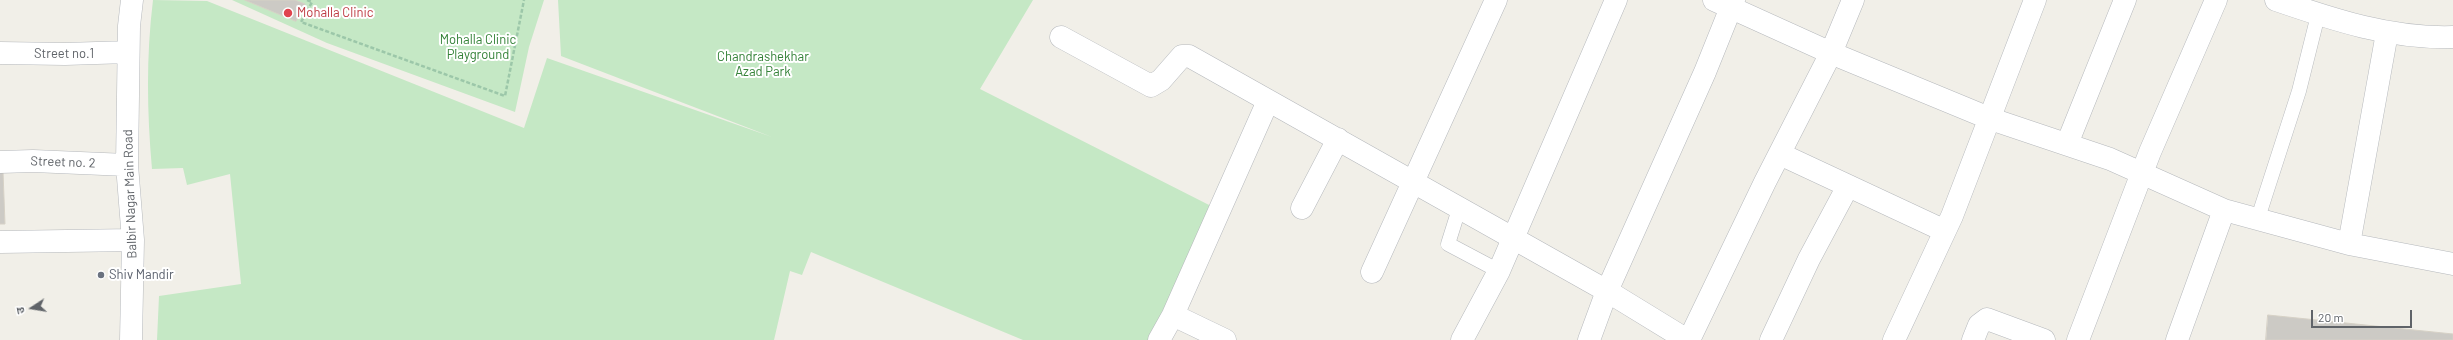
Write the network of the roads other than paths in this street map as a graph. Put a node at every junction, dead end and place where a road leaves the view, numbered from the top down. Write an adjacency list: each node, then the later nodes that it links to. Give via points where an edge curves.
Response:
1 (132, 0): 14 (street, Balbir Nagar Main Road)
2 (1496, 0): 25 (street)
3 (1616, 0): 33 (street)
4 (1853, 0): 16 (street)
5 (2035, 0): 18 (street)
6 (2125, 0): 20 (street)
7 (2216, 0): 24 (street)
8 (2276, 0): 10 (street)
9 (1726, 3): 16 (street); 39 (street, via 1705,72)
10 (2318, 15): 11 (street); 30 (lane, via 2299,91)
11 (2387, 34): 13 (street, via 2430,38); 35 (street)
12 (1061, 37): 17 (street, via 1151,86 1161,80 1179,58 1185,55)
13 (2453, 37)
14 (128, 52): 15 (street, Street no.1); 23 (street, Balbir Nagar Main Road)
15 (0, 53)
16 (1831, 53): 18 (street); 21 (street)
17 (1268, 100): 19 (street); 40 (street)
18 (1991, 119): 20 (street); 31 (street)
19 (1338, 139): 25 (street); 27 (street)
20 (2067, 144): 24 (street)
21 (1780, 154): 26 (street); 46 (street)
22 (0, 162): 23 (street, Street no. 2)
23 (126, 165): 32 (street, Balbir Nagar Main Road)
24 (2142, 172): 29 (street); 51 (street)
25 (1413, 182): 28 (street); 38 (street)
26 (1848, 186): 31 (street); 47 (street, via 1809,259)
27 (1302, 208)
28 (1459, 209): 33 (street); 37 (lane, via 1448,244)
29 (2224, 210): 30 (street); 52 (street)
30 (2258, 218): 35 (street)
31 (1945, 231): 48 (street)
32 (133, 240): 34 (street); 41 (street, Balbir Nagar Main Road)
33 (1512, 240): 37 (street); 39 (street)
34 (0, 242)
35 (2349, 244): 36 (street)
36 (2453, 264)
37 (1499, 271): 44 (street)
38 (1372, 272)
39 (1607, 291): 45 (street); 46 (street)
40 (1173, 315): 42 (street); 43 (street)
41 (131, 340)
42 (1159, 340)
43 (1225, 340)
44 (1462, 340)
45 (1589, 340)
46 (1688, 340)
47 (1771, 340)
48 (1894, 340)
49 (1973, 340): 50 (street, via 1979,325 1987,319)
50 (2044, 340)
51 (2078, 340)
52 (2177, 340)

